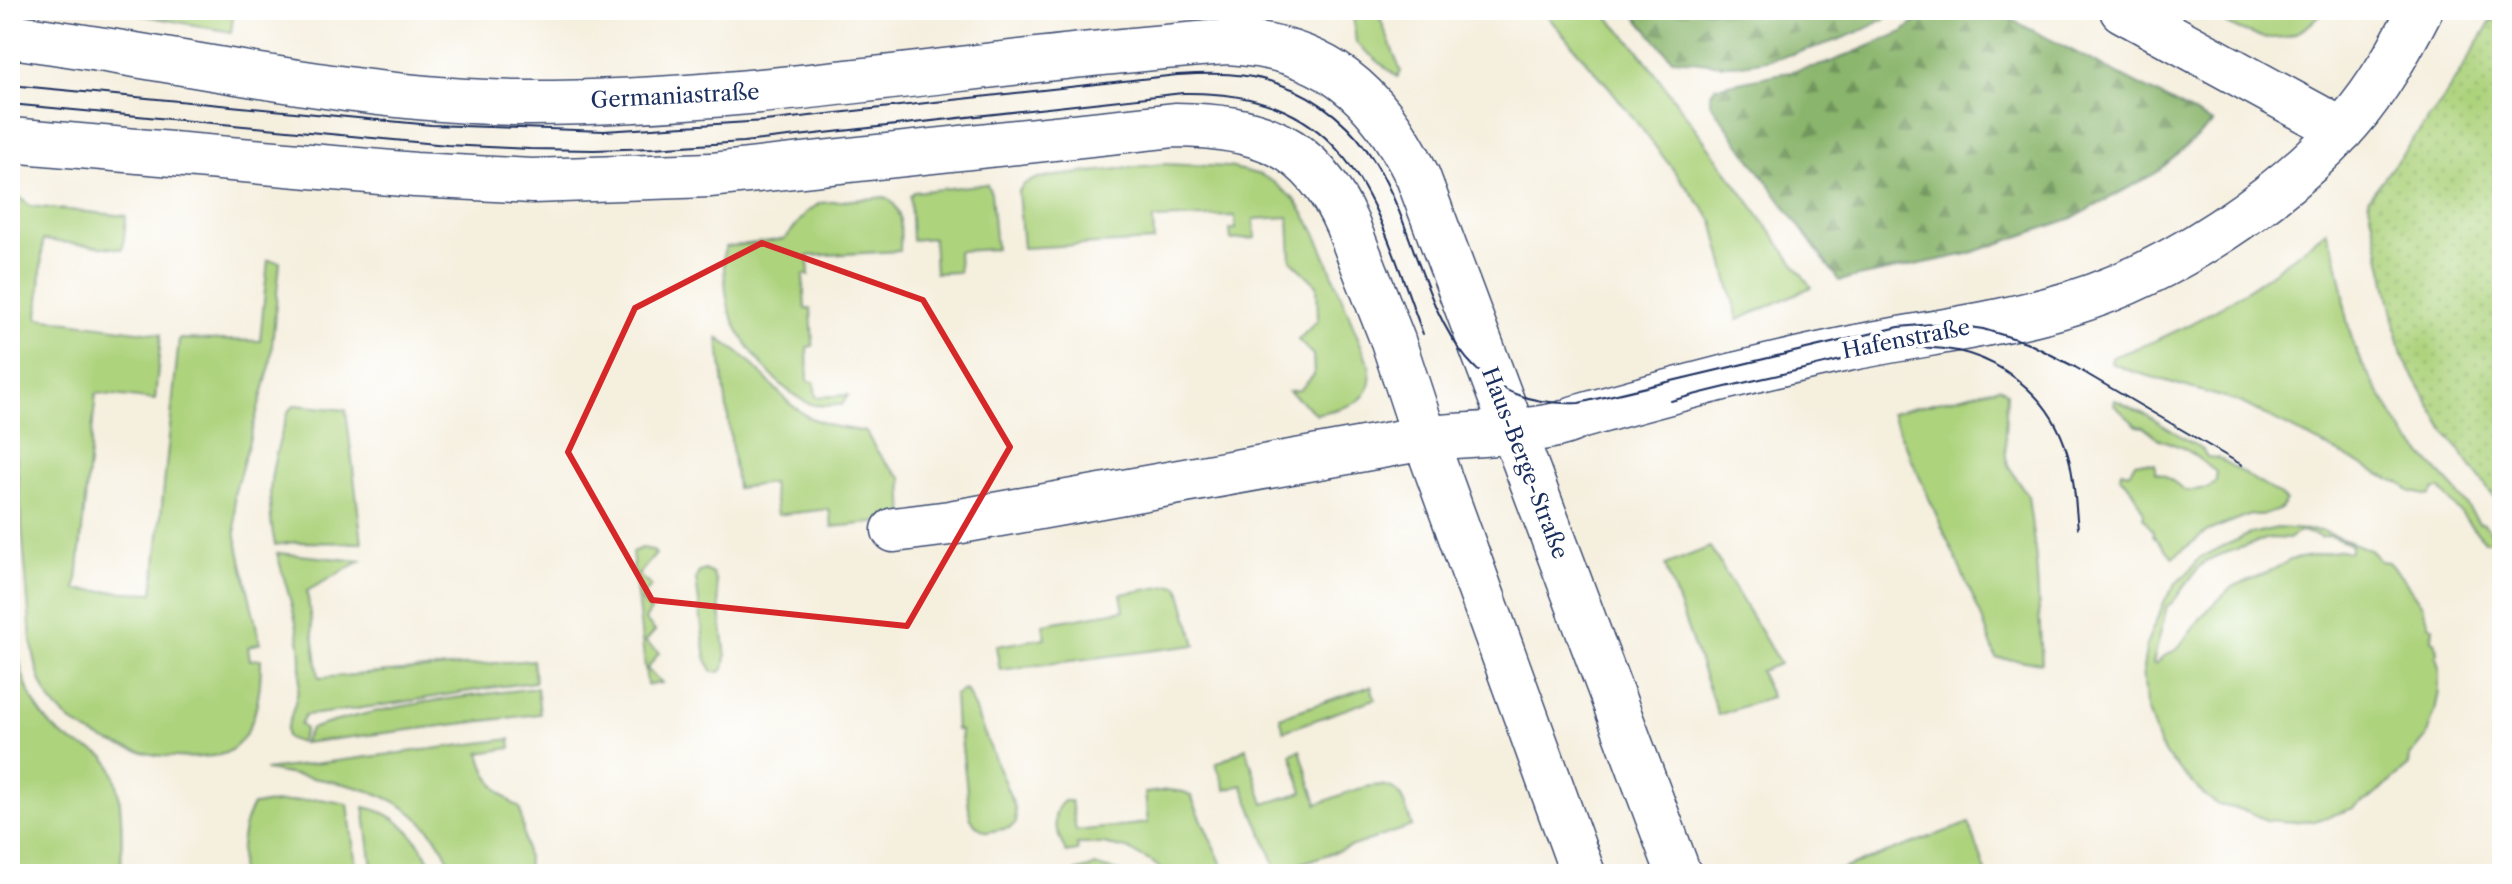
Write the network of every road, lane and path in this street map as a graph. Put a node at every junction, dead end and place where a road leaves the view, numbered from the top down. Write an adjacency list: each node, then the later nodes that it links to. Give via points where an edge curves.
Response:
1 (2122, 10): 5 (main road)
2 (2420, 10): 5 (main road, Hafenstraße)
3 (10, 36): 4 (main road, Germaniastraße, via 380,95 512,102 645,101 747,93 1228,42 1287,50)
4 (1336, 73): 7 (main road, Haus-Berge-Straße, via 1379,114 1410,160)
5 (2342, 130): 7 (main road, Hafenstraße, via 2302,169 2220,231 2124,284 2055,308 1852,348 1657,395 1566,424)
6 (10, 140): 8 (main road, via 532,181 711,175 1175,125 1230,127 1285,147 1313,170 1339,206)
7 (1513, 431): 8 (main road, Hafenstraße); 11 (main road, Haus-Berge-Straße)
8 (1425, 438): 9 (main road); 10 (main road)
9 (894, 530)
10 (1583, 874)
11 (1679, 874)

